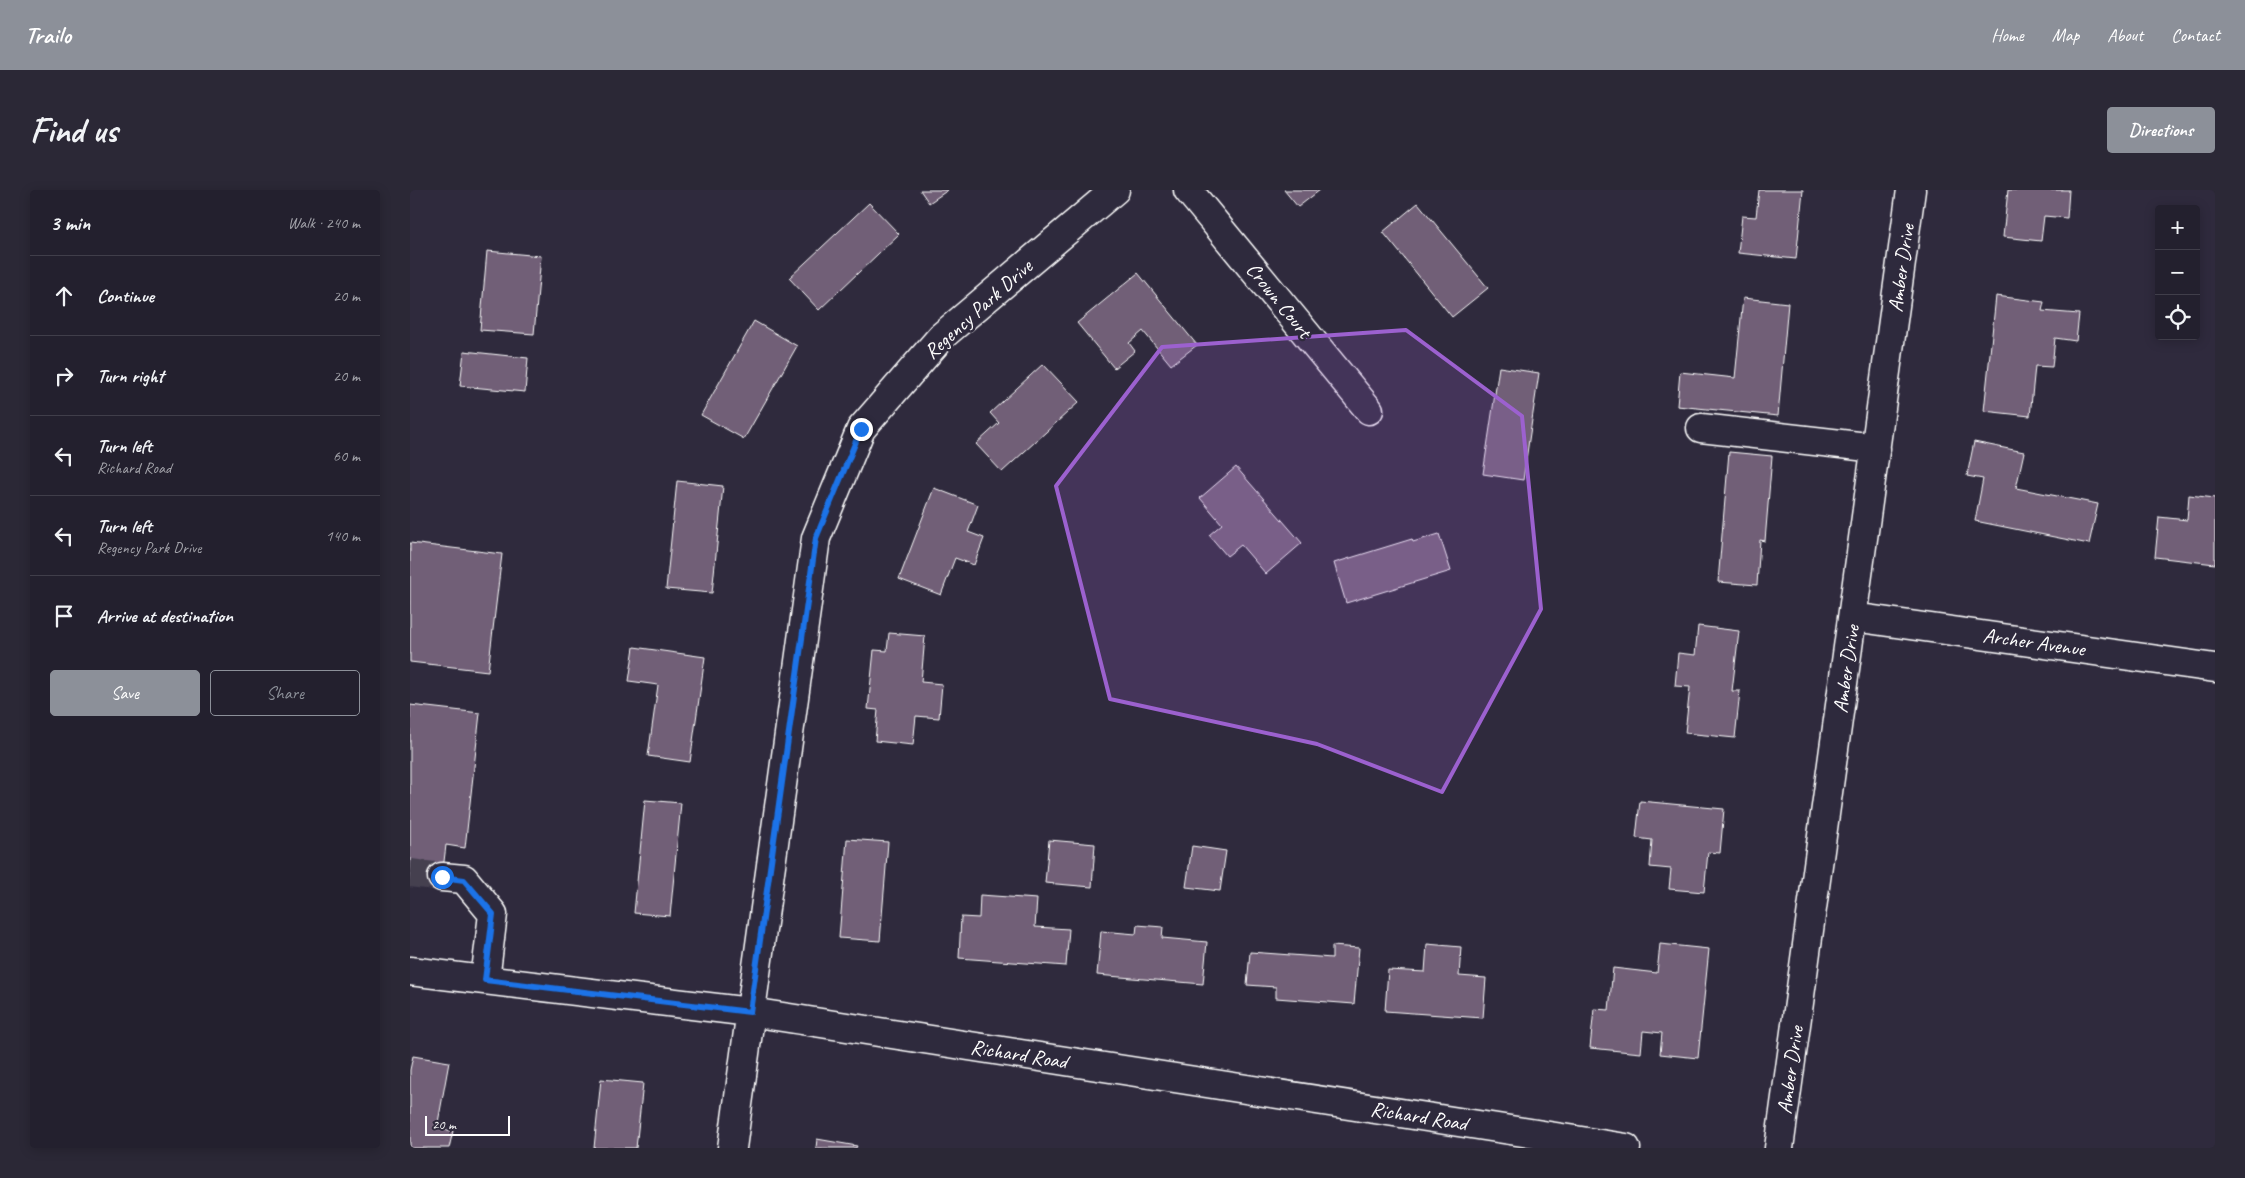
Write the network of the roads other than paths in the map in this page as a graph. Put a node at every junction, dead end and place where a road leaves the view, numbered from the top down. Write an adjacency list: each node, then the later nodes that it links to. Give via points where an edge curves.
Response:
1 (1115, 190): 12 (street, Regency Park Drive, via 942,336 861,429 816,538)
2 (1188, 190): 4 (street, Crown Court)
3 (1911, 190): 6 (street, Amber Drive)
4 (1369, 410)
5 (1701, 428): 6 (street)
6 (1876, 448): 7 (street, Amber Drive)
7 (1853, 617): 8 (street, Archer Avenue); 15 (street, Amber Drive)
8 (2215, 668)
9 (442, 877): 11 (street, via 464,880 493,914)
10 (410, 970): 11 (street, Richard Road)
11 (485, 980): 12 (street, Richard Road)
12 (750, 1012): 13 (street, Regency Park Drive); 14 (street, Richard Road)
13 (732, 1148)
14 (1626, 1148)
15 (1779, 1148)

